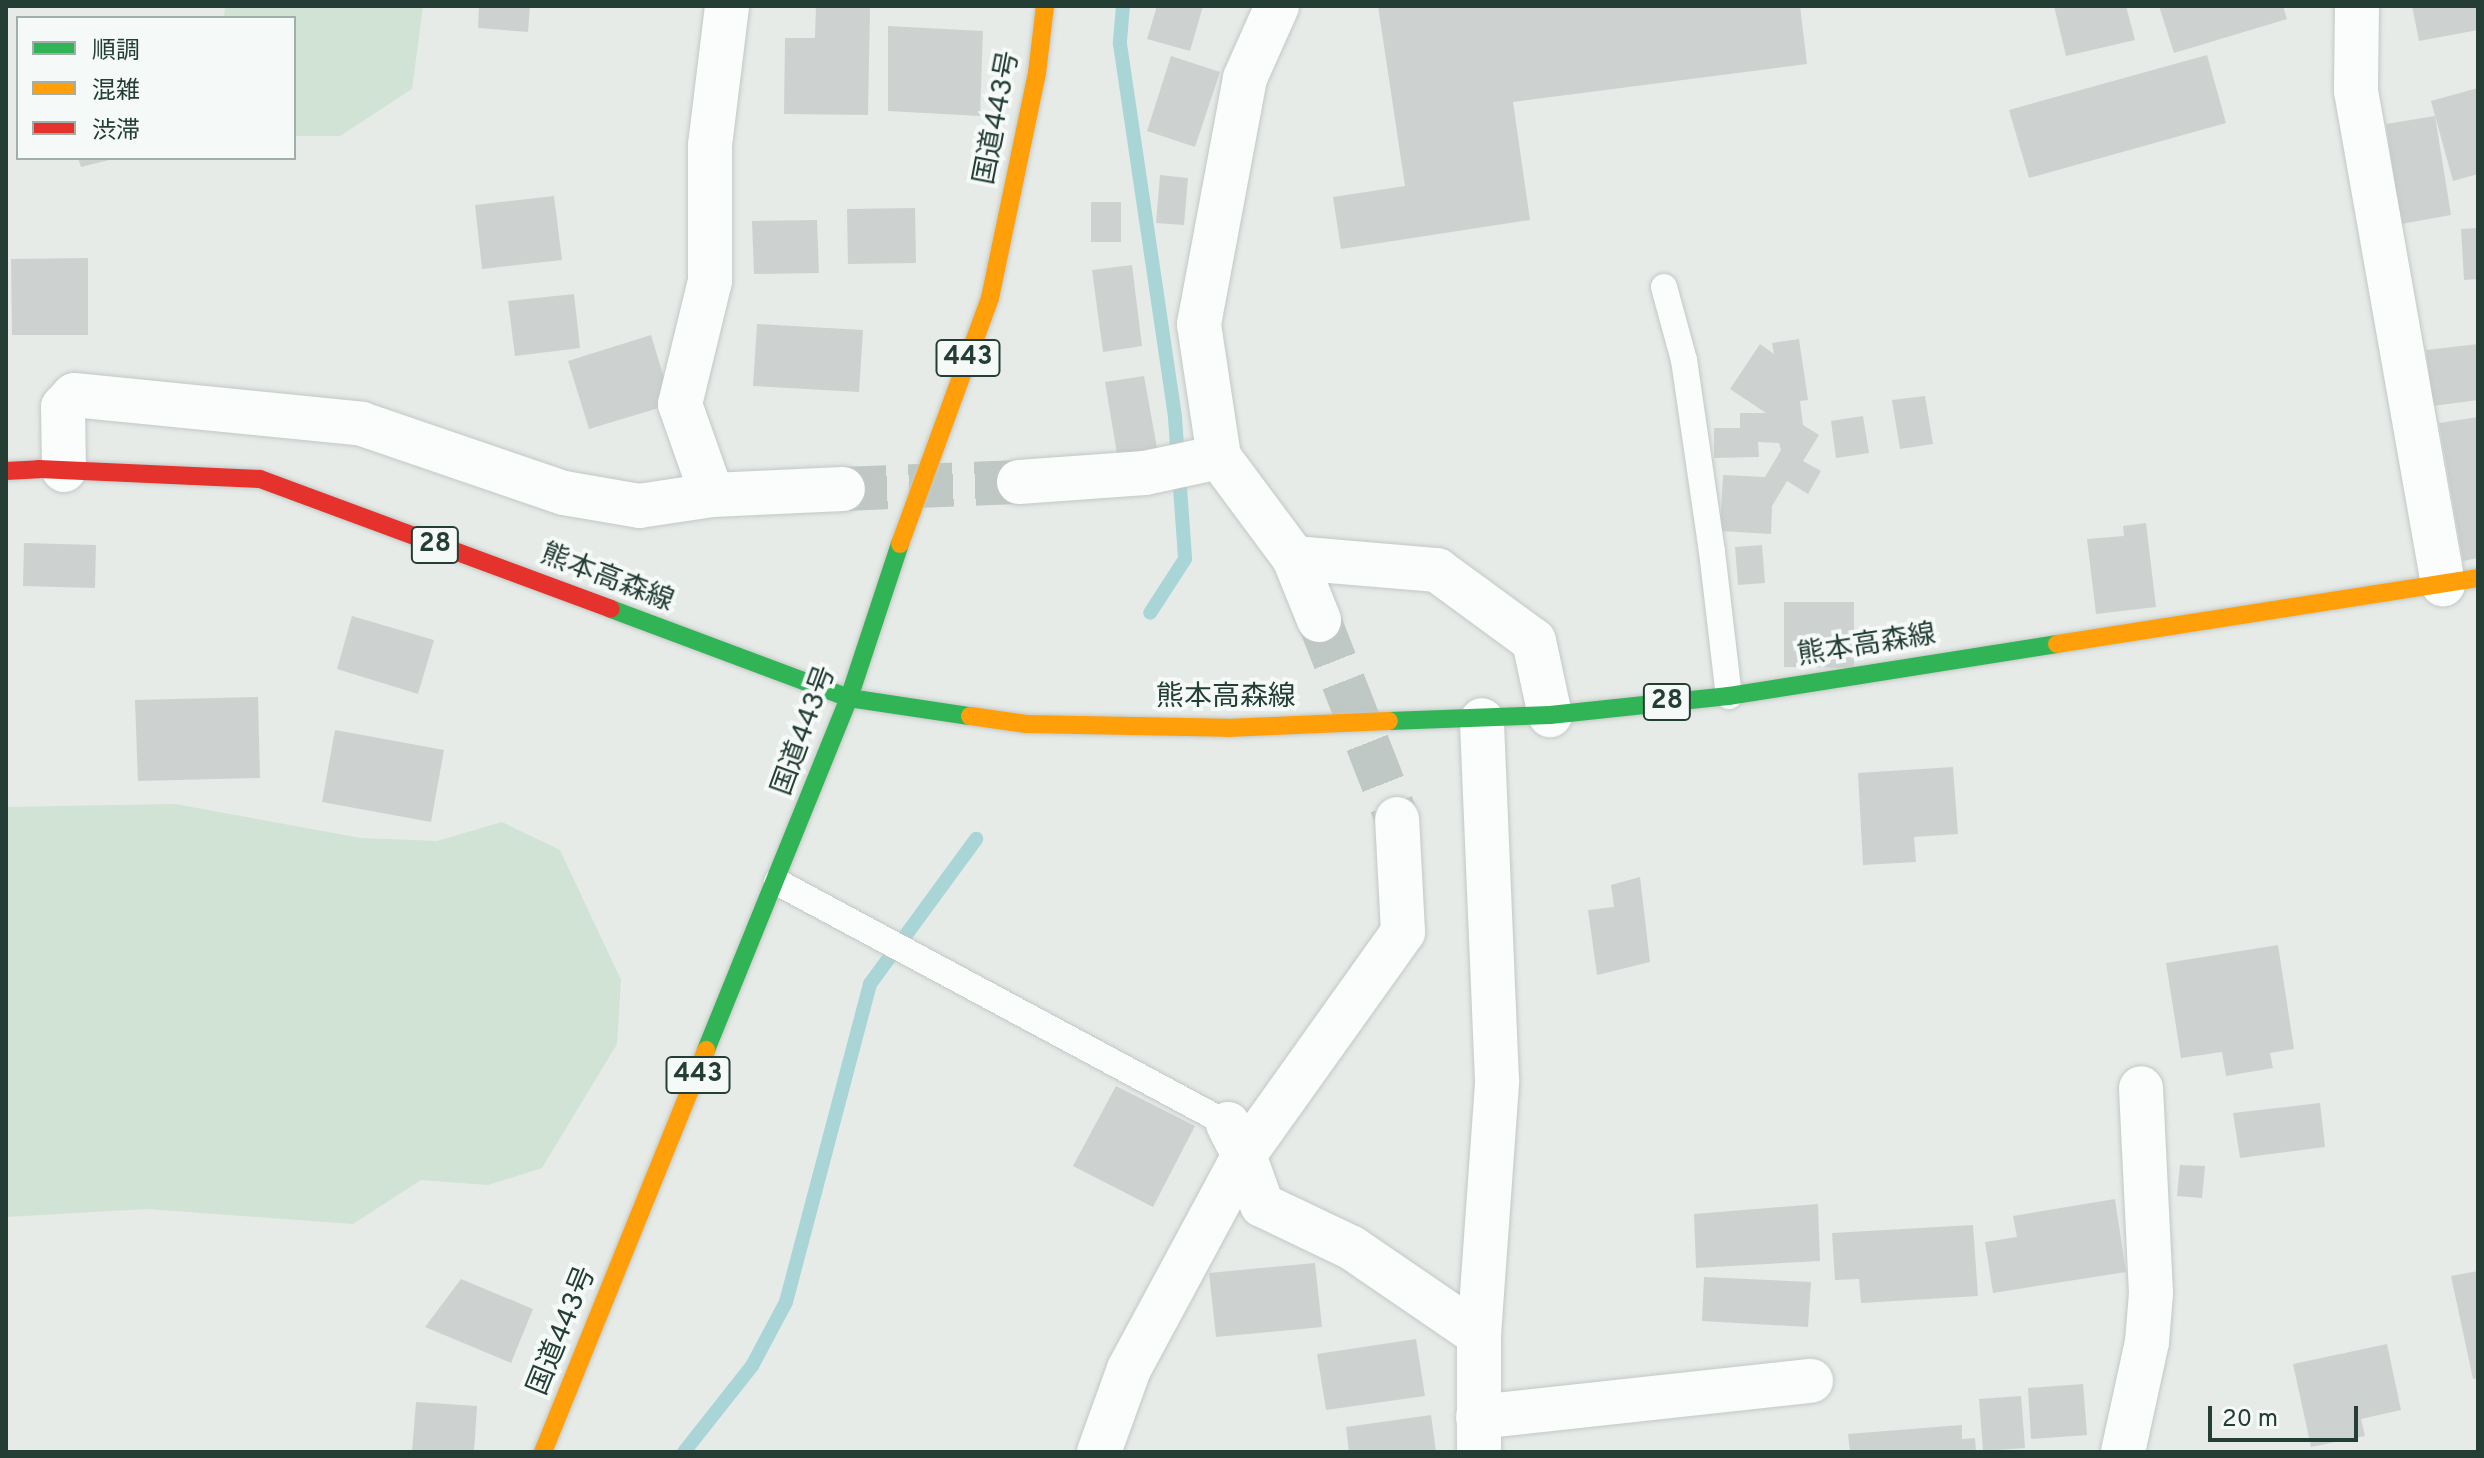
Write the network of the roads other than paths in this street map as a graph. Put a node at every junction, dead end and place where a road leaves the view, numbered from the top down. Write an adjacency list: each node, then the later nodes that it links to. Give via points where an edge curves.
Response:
1 (727, 6): 11 (street, via 710,145 710,281 680,404)
2 (1045, 6): 16 (main road, 国道443号 / 443, via 1037,73 990,298)
3 (1277, 6): 6 (street, via 1245,78 1199,324)
4 (2357, 6): 13 (street, via 2356,91)
5 (1664, 287): 15 (lane, via 1684,360)
6 (1211, 459): 9 (street); 12 (street)
7 (64, 470): 8 (main road, 熊本高森線 / 28); 11 (street, via 63,407 74,395 362,424 564,493 639,506); 16 (main road, 熊本高森線 / 28, via 260,479)
8 (6, 471)
9 (1019, 482)
10 (843, 489): 11 (street)
11 (712, 495)
12 (1294, 558): 14 (street); 17 (street, via 1437,570 1534,641)
13 (2460, 581): 15 (main road, 熊本高森線 / 28)
14 (1319, 620)
15 (1729, 696): 17 (main road, 熊本高森線 / 28)
16 (849, 698): 18 (main road, 熊本高森線 / 28, via 1026,724 1227,728); 20 (main road, 国道443号 / 443)
17 (1550, 715): 18 (main road, 熊本高森線 / 28)
18 (1482, 720): 23 (street, via 1497,1081)
19 (1397, 819): 22 (street, via 1403,932)
20 (777, 882): 22 (lane); 26 (main road, 国道443号 / 443)
21 (2141, 1088): 28 (street, via 2151,1293 2147,1342)
22 (1236, 1140): 23 (street, via 1262,1205 1352,1248); 27 (street, via 1129,1369)
23 (1479, 1335): 25 (street)
24 (1811, 1381): 25 (street)
25 (1478, 1434)
26 (543, 1452)
27 (1099, 1452)
28 (2123, 1452)

